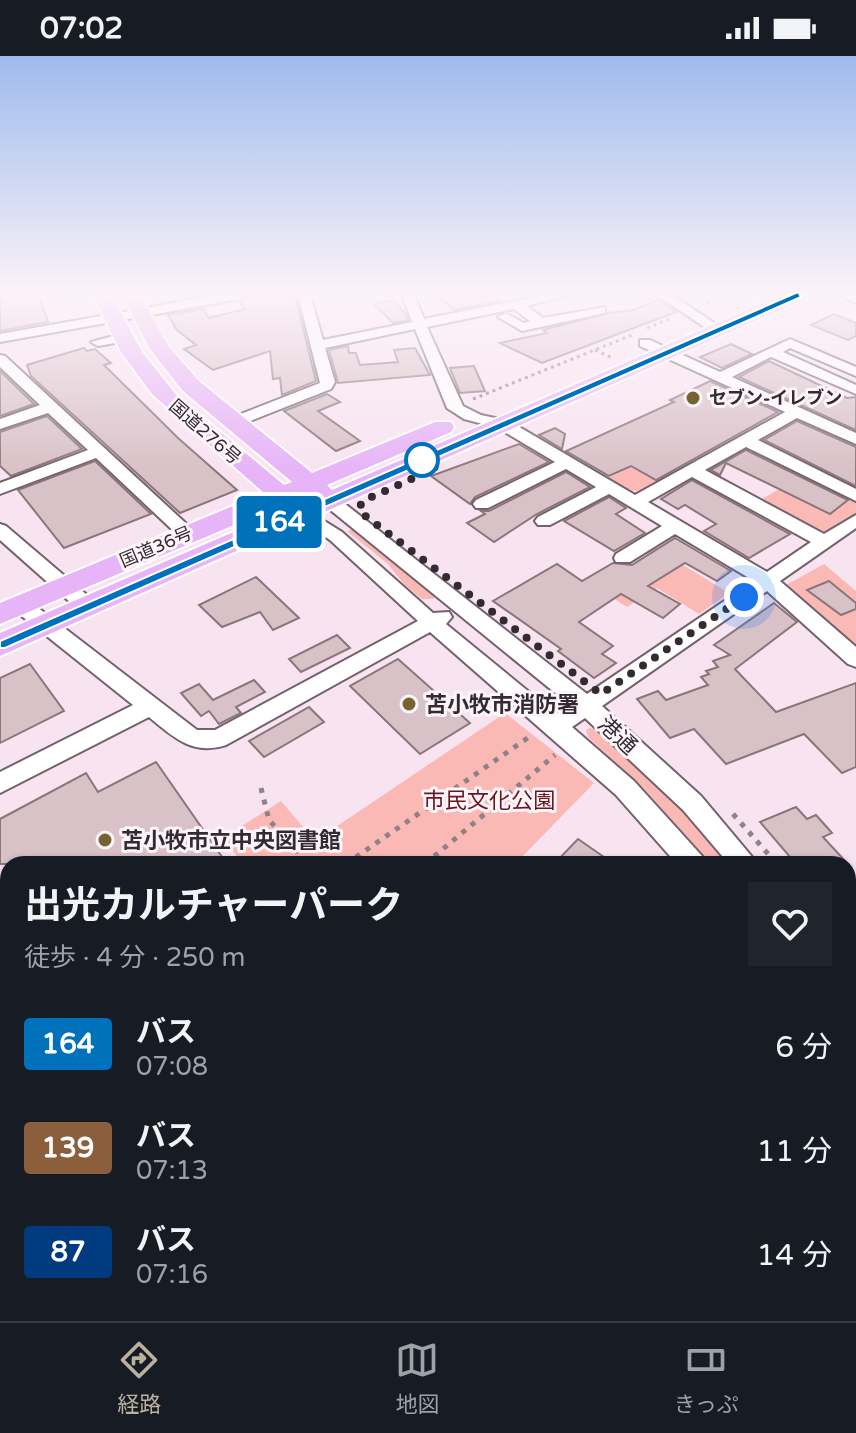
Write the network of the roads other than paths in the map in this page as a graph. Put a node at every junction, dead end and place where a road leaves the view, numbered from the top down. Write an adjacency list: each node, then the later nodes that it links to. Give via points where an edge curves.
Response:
1 (134, 354): 31 (highway, 国道276号, via 170,402)
2 (164, 354): 20 (highway, 国道276号, via 191,386)
3 (320, 354): 20 (street, via 326,386)
4 (433, 354): 18 (street)
5 (638, 354): 18 (highway, 国道36号)
6 (644, 354): 22 (highway, 国道36号)
7 (669, 354): 15 (street)
8 (767, 354): 15 (street)
9 (775, 354): 14 (street)
10 (815, 354): 12 (street)
11 (0, 359): 17 (street, via 18,383)
12 (838, 364): 13 (street); 14 (street)
13 (856, 372)
14 (818, 374): 16 (street)
15 (720, 377): 19 (street)
16 (856, 390)
17 (50, 407): 21 (street); 25 (street)
18 (461, 412): 22 (street); 28 (highway, 国道36号)
19 (797, 412): 23 (street); 24 (street)
20 (234, 422): 28 (highway, 国道276号)
21 (0, 424)
22 (503, 424): 26 (street); 33 (highway, 国道36号)
23 (856, 439)
24 (746, 441): 27 (street); 32 (street)
25 (100, 451): 30 (street); 41 (street)
26 (567, 462): 29 (street); 35 (street)
27 (692, 470): 34 (street); 42 (street)
28 (309, 483): 31 (highway, 国道36号); 33 (highway, 国道276号)
29 (609, 487): 34 (street); 38 (street)
30 (0, 489)
31 (279, 495): 36 (highway, 国道276号); 41 (highway, 国道36号)
32 (856, 496)
33 (329, 500): 36 (highway, 国道36号); 47 (street, 港通)
34 (635, 502): 39 (street)
35 (482, 504)
36 (302, 512): 46 (highway, 国道36号); 49 (street, 港通)
37 (856, 520): 42 (street)
38 (544, 521)
39 (675, 526): 43 (street); 44 (street)
40 (0, 530): 45 (street)
41 (187, 534): 45 (highway, 国道36号)
42 (825, 542): 44 (street)
43 (623, 558)
44 (768, 581): 52 (street); 53 (street)
45 (66, 586): 46 (street); 48 (highway, 国道36号)
46 (87, 606): 50 (highway, 国道36号)
47 (461, 607): 49 (street); 53 (street, 港通)
48 (10, 609): 50 (street)
49 (432, 623): 54 (street, via 218,739 192,739); 55 (street, 港通)
50 (47, 624): 51 (highway, 国道36号); 54 (street)
51 (0, 645)
52 (856, 659)
53 (586, 705): 55 (street); 58 (street, 港通, via 692,803)
54 (149, 707): 56 (street)
55 (548, 728): 57 (street, 港通, via 625,788)
56 (0, 783)
57 (686, 856)
58 (738, 856)

